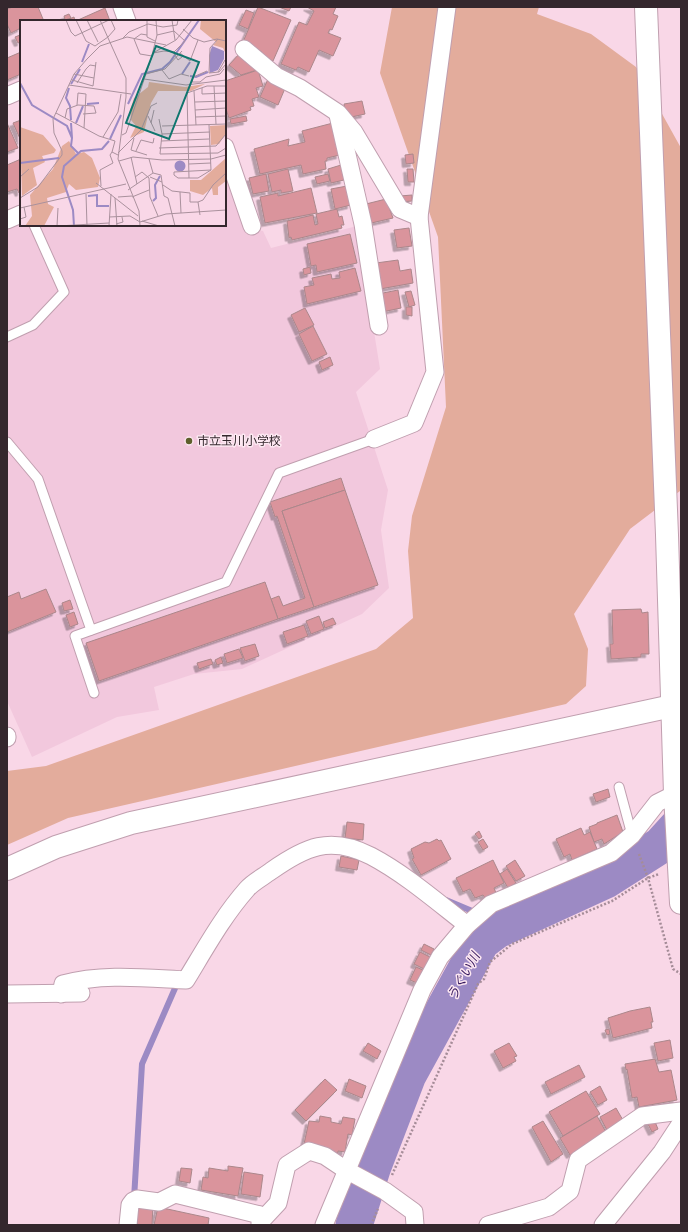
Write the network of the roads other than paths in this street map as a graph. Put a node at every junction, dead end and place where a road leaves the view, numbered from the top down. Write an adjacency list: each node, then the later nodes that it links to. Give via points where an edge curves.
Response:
1 (122, 7): 4 (street)
2 (448, 7): 11 (street)
3 (646, 7): 21 (street)
4 (127, 20)
5 (244, 49): 8 (street, via 276,76)
6 (20, 90): 7 (street)
7 (7, 96)
8 (338, 113): 11 (street, via 354,132 400,209); 15 (street, via 363,224)
9 (226, 150): 14 (street)
10 (20, 214): 12 (street)
11 (419, 217): 17 (street, via 436,372 414,423)
12 (7, 220)
13 (34, 226): 16 (lane, via 64,292 33,325)
14 (252, 226)
15 (379, 326)
16 (7, 337)
17 (374, 439): 19 (lane, via 279,473 226,582)
18 (7, 442): 19 (lane, via 38,479)
19 (91, 630): 20 (lane, via 75,636)
20 (94, 693)
21 (672, 706): 23 (street); 25 (street, via 131,823 56,847)
22 (619, 787): 24 (lane)
23 (674, 794): 24 (street, via 657,803); 26 (street)
24 (632, 835): 27 (street, via 611,854 491,904)
25 (7, 869)
26 (681, 903)
27 (467, 924): 30 (street, via 395,870 370,856 348,848 324,844 307,848 294,855 248,888 218,928 186,980 134,977 81,979 62,984); 33 (street, via 440,957 422,990)
28 (82, 993): 30 (street)
29 (7, 994): 30 (street)
30 (61, 994)
31 (681, 1111): 38 (street, via 642,1116 578,1160 570,1191 549,1206)
32 (681, 1123): 39 (street, via 662,1152)
33 (346, 1170): 34 (street, via 325,1156 309,1151 287,1166 278,1203); 36 (street); 37 (street, via 385,1191 414,1212)
34 (260, 1220): 35 (street, via 175,1194 159,1202 137,1199 133,1201 130,1205)
35 (128, 1225)
36 (324, 1225)
37 (415, 1225)
38 (488, 1225)
39 (603, 1225)

